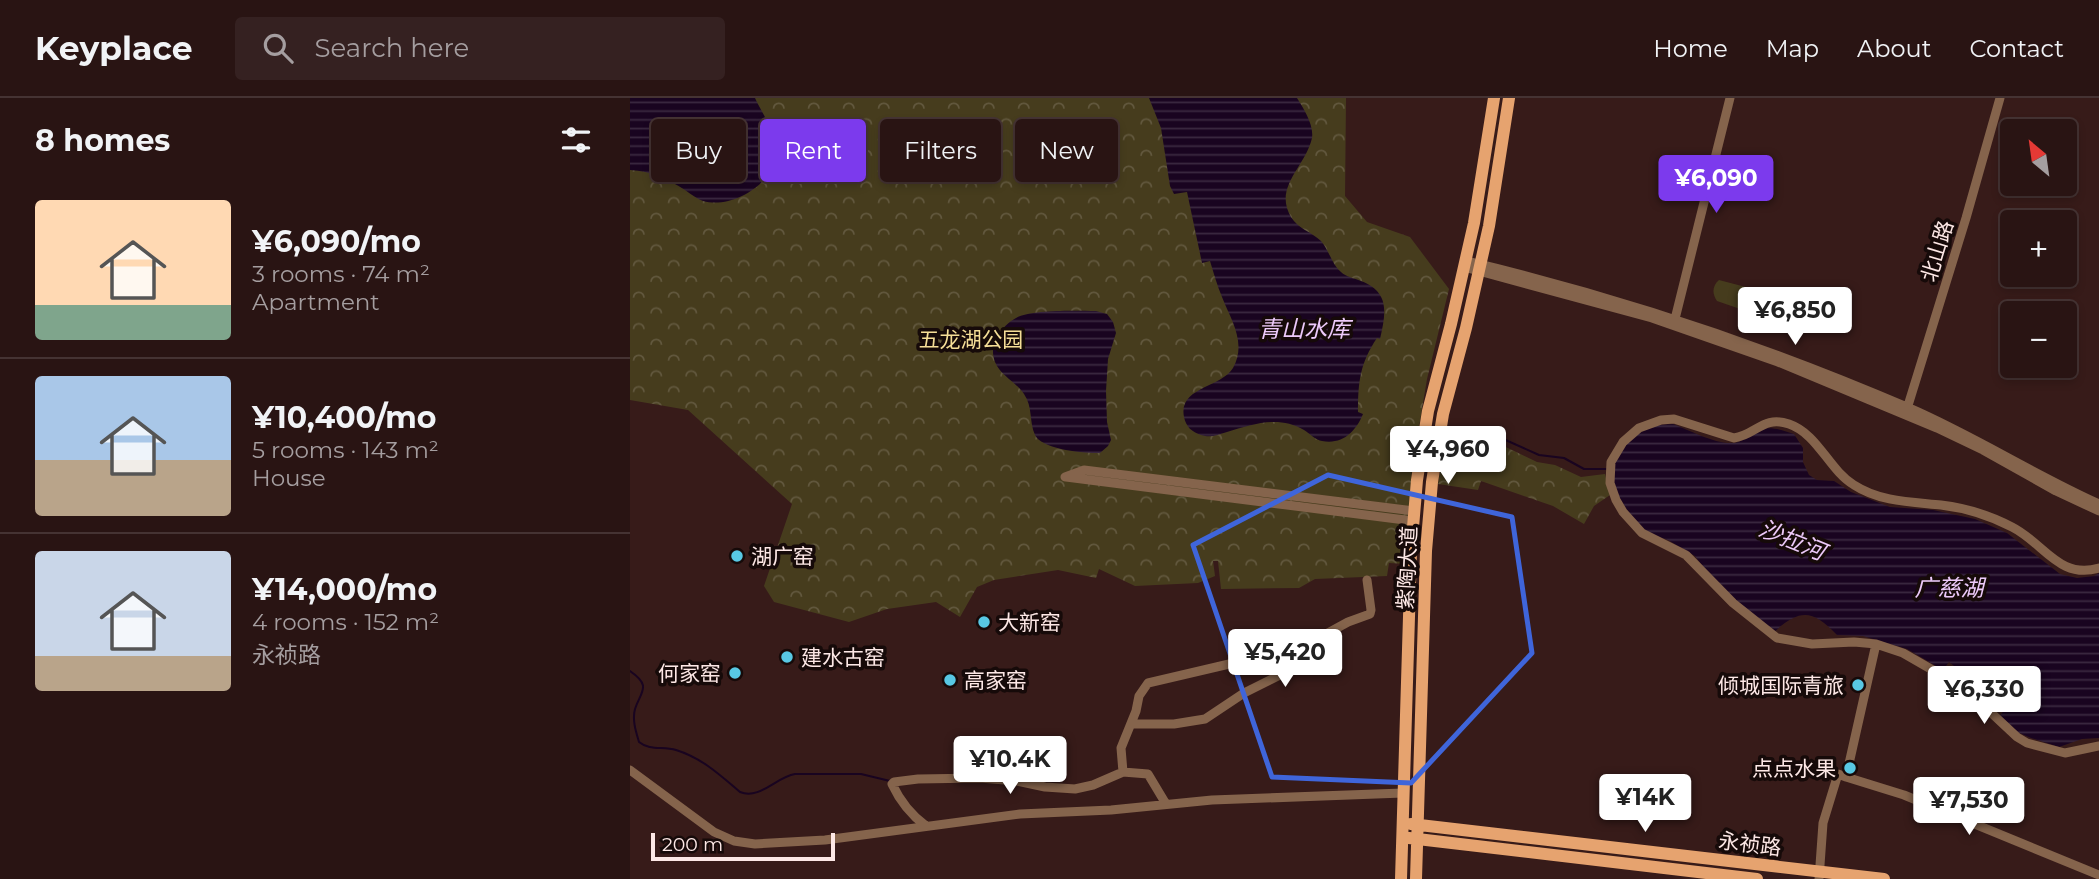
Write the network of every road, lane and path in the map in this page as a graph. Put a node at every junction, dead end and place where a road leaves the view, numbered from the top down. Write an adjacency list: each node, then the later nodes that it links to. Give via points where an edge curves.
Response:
1 (1494, 98): 5 (main road, 紫陶大道)
2 (1509, 98): 6 (main road, 紫陶大道)
3 (1730, 98): 7 (street)
4 (2000, 98): 8 (street, 北山路)
5 (1465, 264): 6 (street); 11 (main road, 紫陶大道, via 1428,411)
6 (1480, 267): 7 (street); 24 (main road, 紫陶大道, via 1443,414 1432,482)
7 (1674, 321): 8 (street)
8 (1907, 411): 9 (street, via 1963,433); 10 (street)
9 (2099, 504)
10 (2099, 511)
11 (1413, 516): 11 (street, via 1084,470 1065,477); 21 (main road, 紫陶大道)
12 (2099, 568): 14 (street, via 2067,568 2014,527 1976,512 1889,499 1860,489 1806,434 1783,422 1771,421 1734,438 1679,420 1661,420 1633,432 1623,442 1609,472 1614,495 1632,524 1650,539 1686,555 1733,603 1777,638 1812,644)
13 (1367, 580): 15 (street, via 1370,614 1295,651)
14 (1876, 644): 17 (street, via 1903,653 1943,676 2027,743 2065,753); 20 (street)
15 (1294, 657): 16 (street, via 1287,671 1205,719); 16 (street, via 1282,639 1242,656 1242,661 1148,683)
16 (1131, 724): 19 (street, via 1121,748)
17 (2099, 746)
18 (630, 770): 25 (street, via 714,832 741,842 825,840)
19 (1123, 772): 22 (street, via 1148,774); 25 (street, via 1075,789 980,778 894,782 913,816)
20 (1846, 777): 28 (street, via 1838,774 1826,811); 29 (street, via 1904,794)
21 (1403, 793): 22 (street); 23 (main road, 紫陶大道)
22 (1166, 804): 25 (street)
23 (1403, 823): 24 (main road, 永祯路); 26 (main road, 紫陶大道)
24 (1418, 825): 27 (main road, 紫陶大道); 28 (main road, 永祯路)
25 (926, 826)
26 (1402, 838): 27 (main road, 永祯路); 30 (main road, 紫陶大道)
27 (1417, 839): 31 (main road, 紫陶大道); 32 (main road, 永祯路)
28 (1819, 875): 33 (main road, 永祯路)
29 (2099, 875)
30 (1401, 879)
31 (1416, 879)
32 (1757, 879)
33 (1884, 879)

